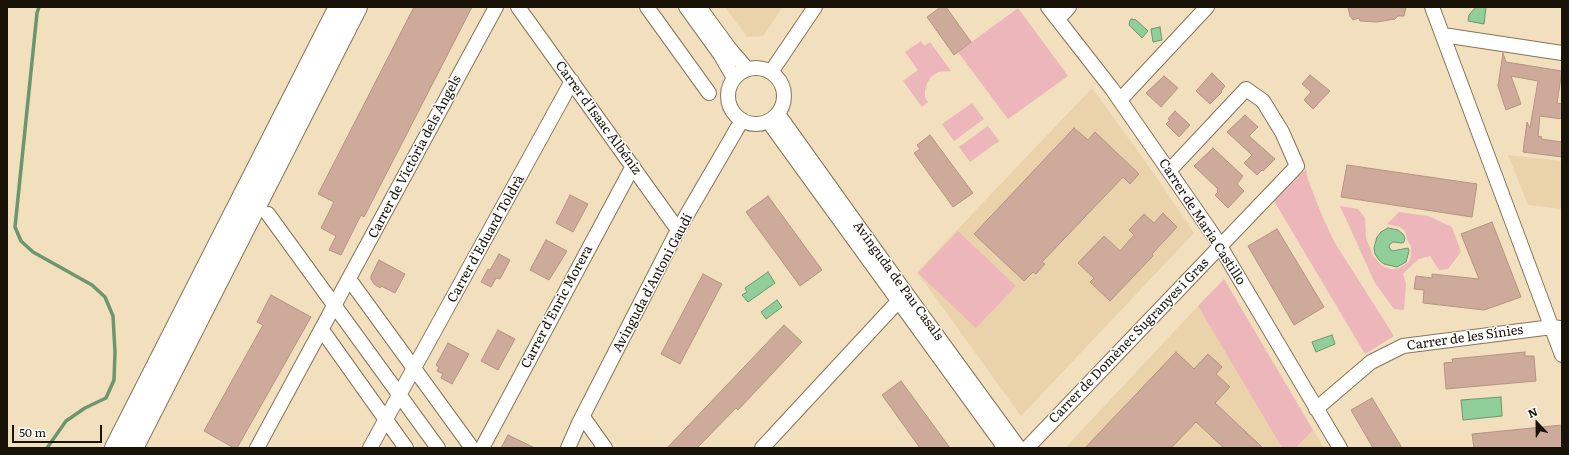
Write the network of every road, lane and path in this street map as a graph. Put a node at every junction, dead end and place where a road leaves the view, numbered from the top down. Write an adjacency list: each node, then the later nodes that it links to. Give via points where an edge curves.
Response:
1 (339, 7): 51 (street)
2 (357, 7): 52 (street)
3 (496, 7): 31 (street, Carrer de Victòria dels Àngels)
4 (518, 7): 19 (street, Carrer d'Isaac Albéniz)
5 (647, 7): 20 (street)
6 (686, 7): 18 (street)
7 (699, 7): 16 (street)
8 (815, 7): 17 (street)
9 (1048, 7): 13 (street, Carrer de Maria Castillo)
10 (1069, 7): 13 (street)
11 (1207, 7): 21 (street)
12 (1432, 7): 14 (street)
13 (1058, 19): 21 (street, Carrer de Maria Castillo)
14 (1443, 34): 15 (street); 34 (street)
15 (1562, 53)
16 (747, 70): 17 (street, via 755,68); 18 (street)
17 (771, 72): 22 (street, via 779,79 784,94 783,104)
18 (734, 78): 23 (street, via 729,103 734,113)
19 (572, 81): 24 (street, Carrer d'Isaac Albéniz); 39 (street, Carrer d'Eduard Toldrà)
20 (709, 93)
21 (1120, 100): 25 (street, Carrer de Maria Castillo)
22 (773, 117): 23 (street, via 752,124); 32 (street, Avinguda de Pau Casals)
23 (742, 120): 29 (street, Avinguda d'Antoni Gaudí)
24 (633, 166): 26 (street, Carrer d'Enric Morera); 27 (street, Carrer d'Isaac Albéniz)
25 (1169, 171): 30 (street, Carrer de Maria Castillo); 30 (street, Carrer de Domènec Sugranyes i Gras, via 1246,89 1263,101 1301,160)
26 (624, 183): 27 (street); 47 (street, Carrer d'Enric Morera)
27 (646, 184): 29 (street, Carrer d'Isaac Albéniz)
28 (268, 214): 33 (street)
29 (678, 230): 44 (street, Avinguda d'Antoni Gaudí)
30 (1220, 246): 43 (street, Carrer de Maria Castillo); 60 (street, Carrer de Domènec Sugranyes i Gras)
31 (349, 279): 33 (street, Carrer de Victòria dels Àngels); 38 (street)
32 (902, 297): 57 (street); 58 (street, Avinguda de Pau Casals); 59 (street, Avinguda de Pau Casals)
33 (335, 306): 35 (street, Carrer de Victòria dels Àngels); 42 (street)
34 (1557, 328): 40 (street); 43 (street, Carrer de les Sínies, via 1403,346 1371,362)
35 (322, 330): 36 (street); 37 (street, Carrer de Victòria dels Àngels)
36 (335, 349): 37 (street); 45 (street)
37 (311, 350): 53 (street, Carrer de Victòria dels Àngels)
38 (401, 351): 39 (street); 41 (street)
39 (424, 351): 41 (street, Carrer d'Eduard Toldrà)
40 (1562, 355)
41 (414, 369): 42 (street, Carrer d'Eduard Toldrà); 46 (street)
42 (400, 396): 45 (street, Carrer d'Eduard Toldrà); 54 (street)
43 (1316, 409): 61 (street, Carrer de Maria Castillo)
44 (583, 417): 50 (street, Avinguda d'Antoni Gaudí); 56 (street)
45 (386, 419): 48 (street, Carrer d'Eduard Toldrà); 49 (street)
46 (463, 436): 47 (street); 55 (street)
47 (485, 442)
48 (373, 443): 49 (street)
49 (404, 444)
50 (569, 447)
51 (115, 448)
52 (133, 448)
53 (257, 448)
54 (438, 448)
55 (472, 448)
56 (605, 448)
57 (762, 448)
58 (1005, 448)
59 (1019, 448)
60 (1027, 448)
61 (1340, 448)

